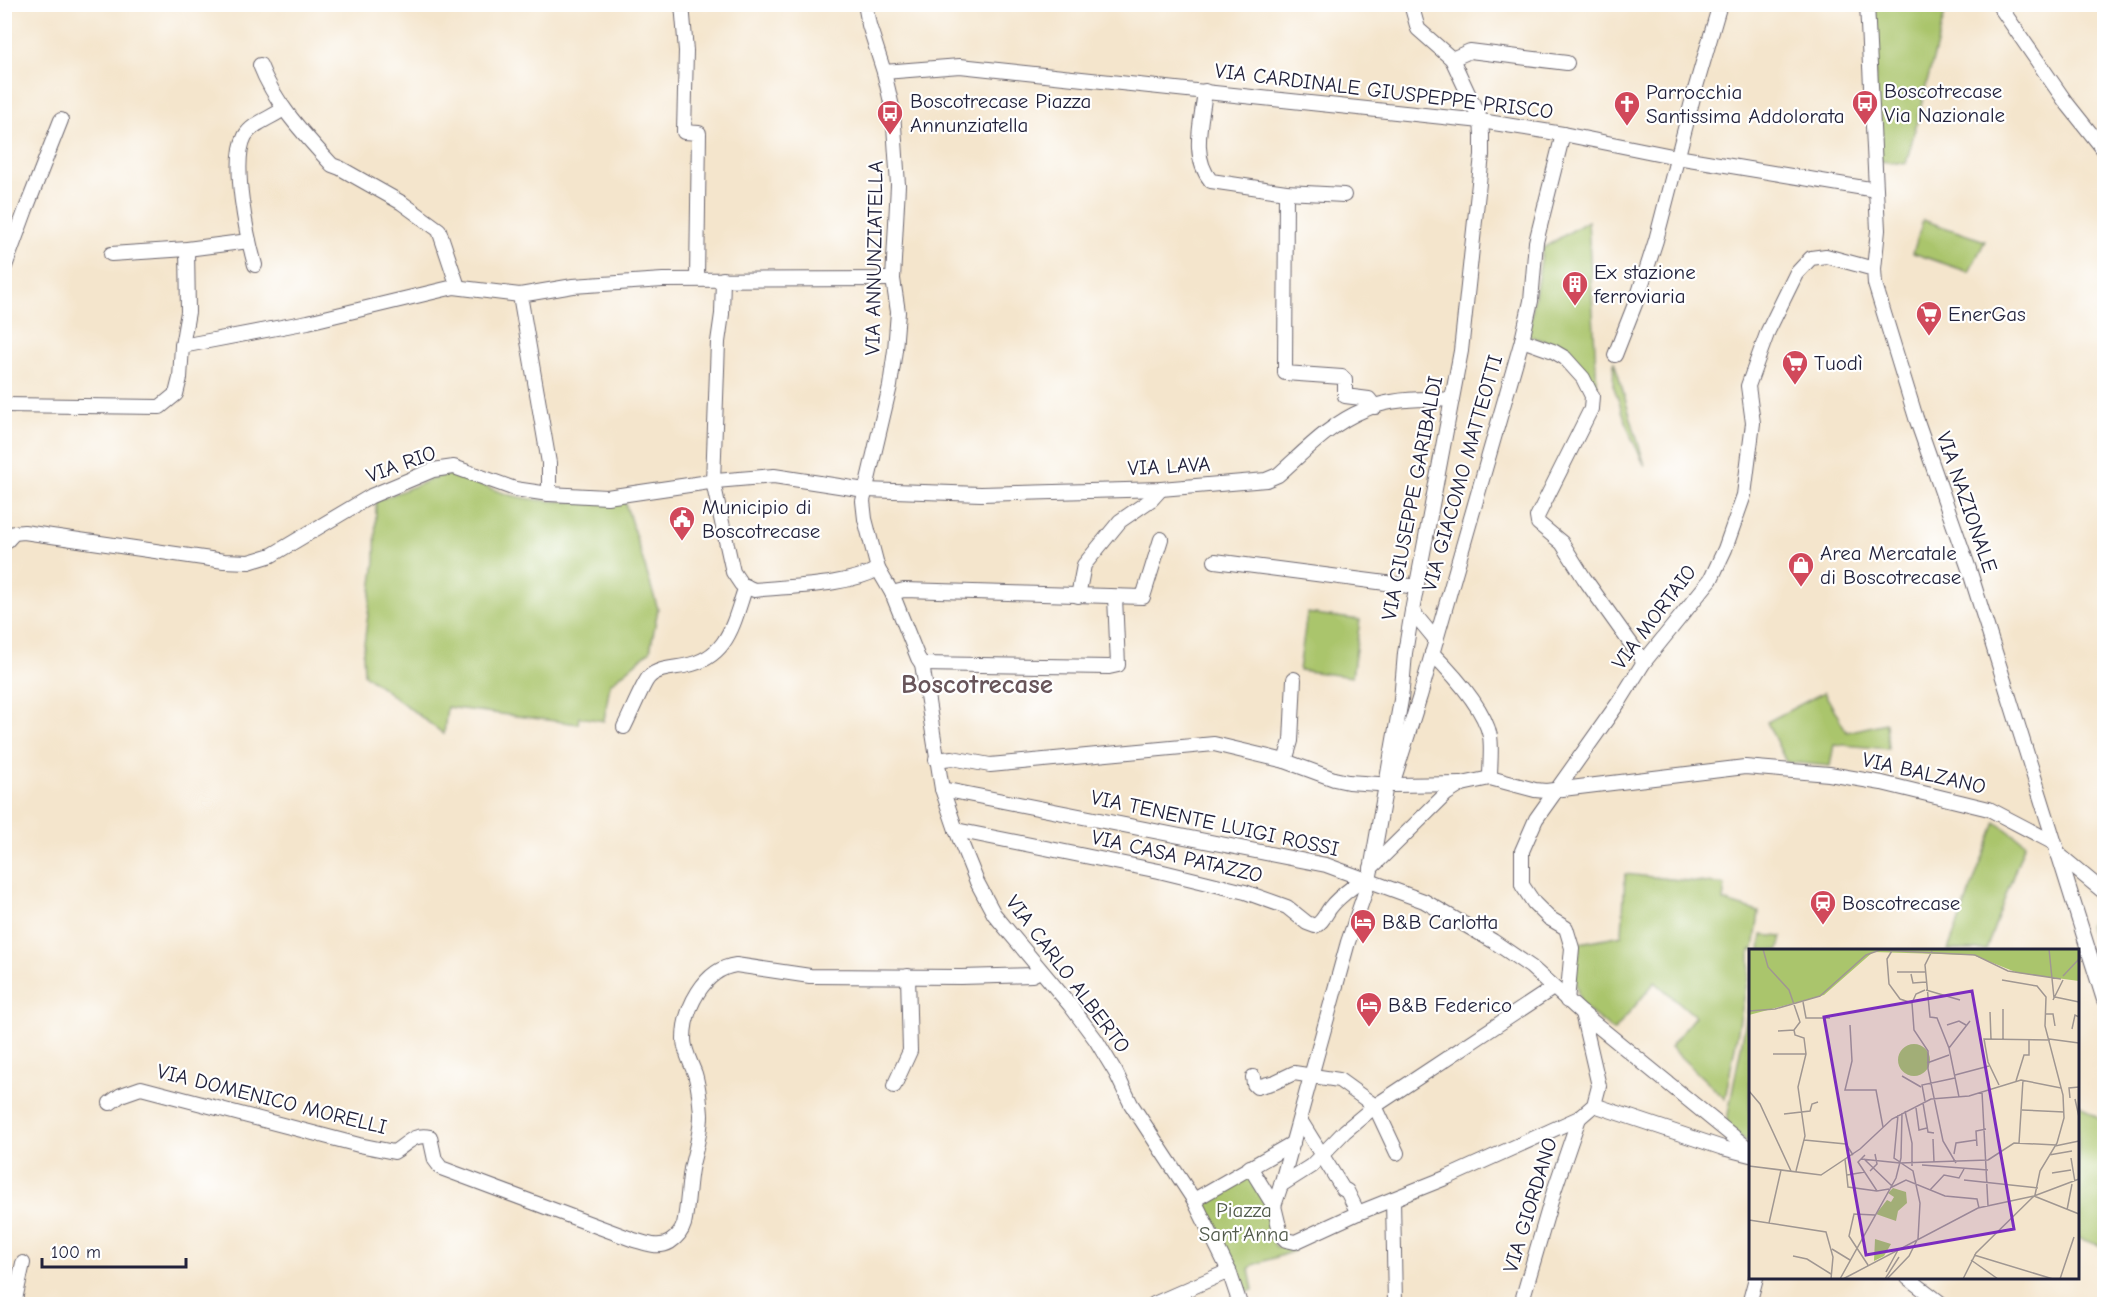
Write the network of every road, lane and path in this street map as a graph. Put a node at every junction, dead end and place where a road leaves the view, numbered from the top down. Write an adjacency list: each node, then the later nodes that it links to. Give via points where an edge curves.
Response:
1 (682, 4): 27 (street, via 686,51 684,132 699,133)
2 (864, 4): 10 (street, VIA ANNUNZIATELLA)
3 (1411, 4): 7 (street, via 1418,29)
4 (1720, 4): 17 (street)
5 (1867, 4): 18 (street, VIA NAZIONALE)
6 (1998, 4): 16 (street)
7 (1452, 59): 8 (street, via 1470,51); 14 (street)
8 (1567, 63)
9 (260, 65): 12 (street)
10 (884, 72): 11 (street, VIA CARDINALE GIUSPEPPE PRISCO, via 960,66); 29 (street, VIA ANNUNZIATELLA, via 893,111 898,185)
11 (1205, 91): 14 (street, VIA CARDINALE GIUSPEPPE PRISCO); 19 (street, via 1198,148 1204,173 1211,181)
12 (283, 109): 21 (street, via 251,128 238,161); 30 (street, via 332,165 402,203 439,230)
13 (61, 120): 25 (street)
14 (1481, 121): 15 (street, VIA CARDINALE GIUSPEPPE PRISCO); 35 (street, VIA GIUSEPPE GARIBALDI, via 1482,155 1461,351)
15 (1563, 134): 17 (street, VIA CARDINALE GIUSPEPPE PRISCO); 32 (street, VIA GIACOMO MATTEOTTI, via 1536,242 1531,301)
16 (2104, 150)
17 (1677, 157): 18 (street, VIA CARDINALE GIUSPEPPE PRISCO); 34 (street, via 1637,300)
18 (1876, 190): 26 (street, VIA NAZIONALE, via 1878,230)
19 (1286, 192): 20 (street); 37 (street, via 1285,373 1342,377 1346,380 1345,396 1369,399)
20 (1344, 195)
21 (249, 241): 22 (street); 24 (street)
22 (187, 249): 23 (street); 33 (street, via 188,312)
23 (111, 254)
24 (255, 265)
25 (4, 269)
26 (1874, 269): 55 (street, VIA MORTAIO, via 1826,255 1811,258 1796,274 1768,331 1748,386 1753,423 1744,495 1725,549 1711,579); 67 (street, VIA NAZIONALE, via 1875,284 1911,404 1969,569)
27 (697, 279): 28 (street); 31 (street, via 573,286)
28 (723, 279): 29 (street); 38 (street)
29 (893, 279): 40 (street, VIA ANNUNZIATELLA, via 898,312 895,350)
30 (458, 287): 31 (street); 33 (street)
31 (520, 294): 41 (street, via 549,462)
32 (1522, 340): 54 (street, VIA GIACOMO MATTEOTTI); 55 (street, via 1565,358 1583,378 1592,396 1591,409 1537,518 1538,523 1562,543)
33 (182, 346): 36 (street, via 176,394 160,406)
34 (1615, 355)
35 (1452, 399): 37 (street, VIA LAVA, via 1421,398); 49 (street, VIA GIUSEPPE GARIBALDI)
36 (4, 405)
37 (1375, 407): 39 (street, VIA LAVA, via 1338,424 1278,475 1266,480)
38 (713, 482): 40 (street, VIA RIO, via 774,476); 41 (street, VIA RIO, via 607,497); 48 (street, via 733,572)
39 (1161, 489): 40 (street, VIA LAVA, via 981,495); 51 (street, via 1120,521 1084,565)
40 (865, 490): 47 (street, VIA ANNUNZIATELLA, via 865,519)
41 (549, 494): 43 (street, VIA RIO, via 515,489 454,467 433,470 371,496 272,555 249,562)
42 (4, 522): 43 (street)
43 (19, 533): 45 (street)
44 (1161, 539): 52 (street, via 1143,597)
45 (4, 544)
46 (1215, 561): 49 (street)
47 (878, 569): 48 (street, via 847,580 754,590); 50 (street, VIA ANNUNZIATELLA)
48 (746, 586): 58 (street, via 730,632 717,652 702,661 667,668 649,677)
49 (1417, 587): 53 (street, VIA GIUSEPPE GARIBALDI)
50 (892, 593): 51 (street, via 904,590); 56 (street, VIA ANNUNZIATELLA)
51 (1078, 596): 52 (street)
52 (1115, 597): 56 (street, via 1118,665 1109,668)
53 (1412, 611): 54 (street); 62 (street, VIA GIUSEPPE GARIBALDI)
54 (1434, 646): 61 (street, via 1487,724); 62 (street, VIA GIACOMO MATTEOTTI)
55 (1644, 662): 65 (street, VIA MORTAIO)
56 (922, 664): 59 (street, VIA ANNUNZIATELLA)
57 (1294, 679): 60 (street, via 1291,741)
58 (624, 727)
59 (936, 760): 60 (street, via 990,765 1214,744); 64 (street, VIA ANNUNZIATELLA)
60 (1285, 761): 62 (street, via 1341,781)
61 (1490, 778): 63 (street); 65 (street, VIA BALZANO, via 1534,790)
62 (1389, 784): 63 (street); 68 (street, VIA GIACOMO MATTEOTTI)
63 (1462, 784): 68 (street, via 1446,794)
64 (942, 789): 66 (street, VIA CARLO ALBERTO); 68 (street, VIA TENENTE LUIGI ROSSI)
65 (1558, 790): 67 (street, VIA BALZANO, via 1745,767 1829,774 1989,809); 73 (street, VIA MORTAIO, via 1536,819 1522,851 1522,885 1549,918 1566,928 1572,948)
66 (956, 830): 68 (street, VIA CASA PATAZZO, via 1245,892 1287,907 1315,926 1341,896); 70 (street, VIA CARLO ALBERTO, via 994,915)
67 (2055, 848): 69 (street, VIA BALZANO); 74 (street, VIA NAZIONALE)
68 (1368, 876): 72 (street, VIA TENENTE LUIGI ROSSI, via 1424,901 1493,941); 76 (street)
69 (2104, 892)
70 (1040, 971): 71 (street, VIA DOMENICO MORELLI, via 1032,975); 92 (street, VIA CARLO ALBERTO, via 1096,1040 1131,1104)
71 (908, 976): 78 (street, via 910,1051); 79 (street, VIA DOMENICO MORELLI, via 810,976 736,965 706,980 694,1001 684,1039 699,1095 700,1129 683,1226 668,1243 661,1245 634,1240 441,1168 430,1137 414,1137 394,1152 141,1088)
72 (1553, 988): 73 (street, VIA TENENTE LUIGI ROSSI); 81 (street)
73 (1567, 1000): 75 (street, VIA TENENTE LUIGI ROSSI)
74 (2104, 1000)
75 (1582, 1013): 80 (street, via 1599,1086); 85 (street, VIA TENENTE LUIGI ROSSI)
76 (1311, 1075): 77 (street, via 1294,1073 1257,1087); 81 (street, via 1339,1080); 83 (street)
77 (1253, 1077)
78 (894, 1086)
79 (110, 1103)
80 (1594, 1104): 82 (street); 86 (street, via 1723,1148)
81 (1375, 1106): 87 (street); 88 (street)
82 (1579, 1118): 91 (street); 103 (street, VIA GIORDANO)
83 (1300, 1120): 84 (street); 88 (street)
84 (1293, 1143): 89 (street); 90 (street)
85 (1749, 1151)
86 (1749, 1152)
87 (1397, 1153)
88 (1322, 1155): 90 (street); 94 (street)
89 (1250, 1167): 92 (street); 93 (street)
90 (1281, 1185): 93 (street)
91 (1393, 1199): 94 (street); 102 (street)
92 (1194, 1200): 96 (street, VIA CARLO ALBERTO)
93 (1274, 1206): 94 (street, via 1281,1235 1295,1242)
94 (1358, 1213)
95 (22, 1263): 99 (street)
96 (1229, 1271): 100 (street); 101 (street, VIA CARLO ALBERTO)
97 (1756, 1279): 104 (street)
98 (1909, 1279): 105 (street)
99 (14, 1305)
100 (1154, 1305)
101 (1240, 1305)
102 (1395, 1305)
103 (1521, 1305)
104 (1749, 1305)
105 (1942, 1305)

